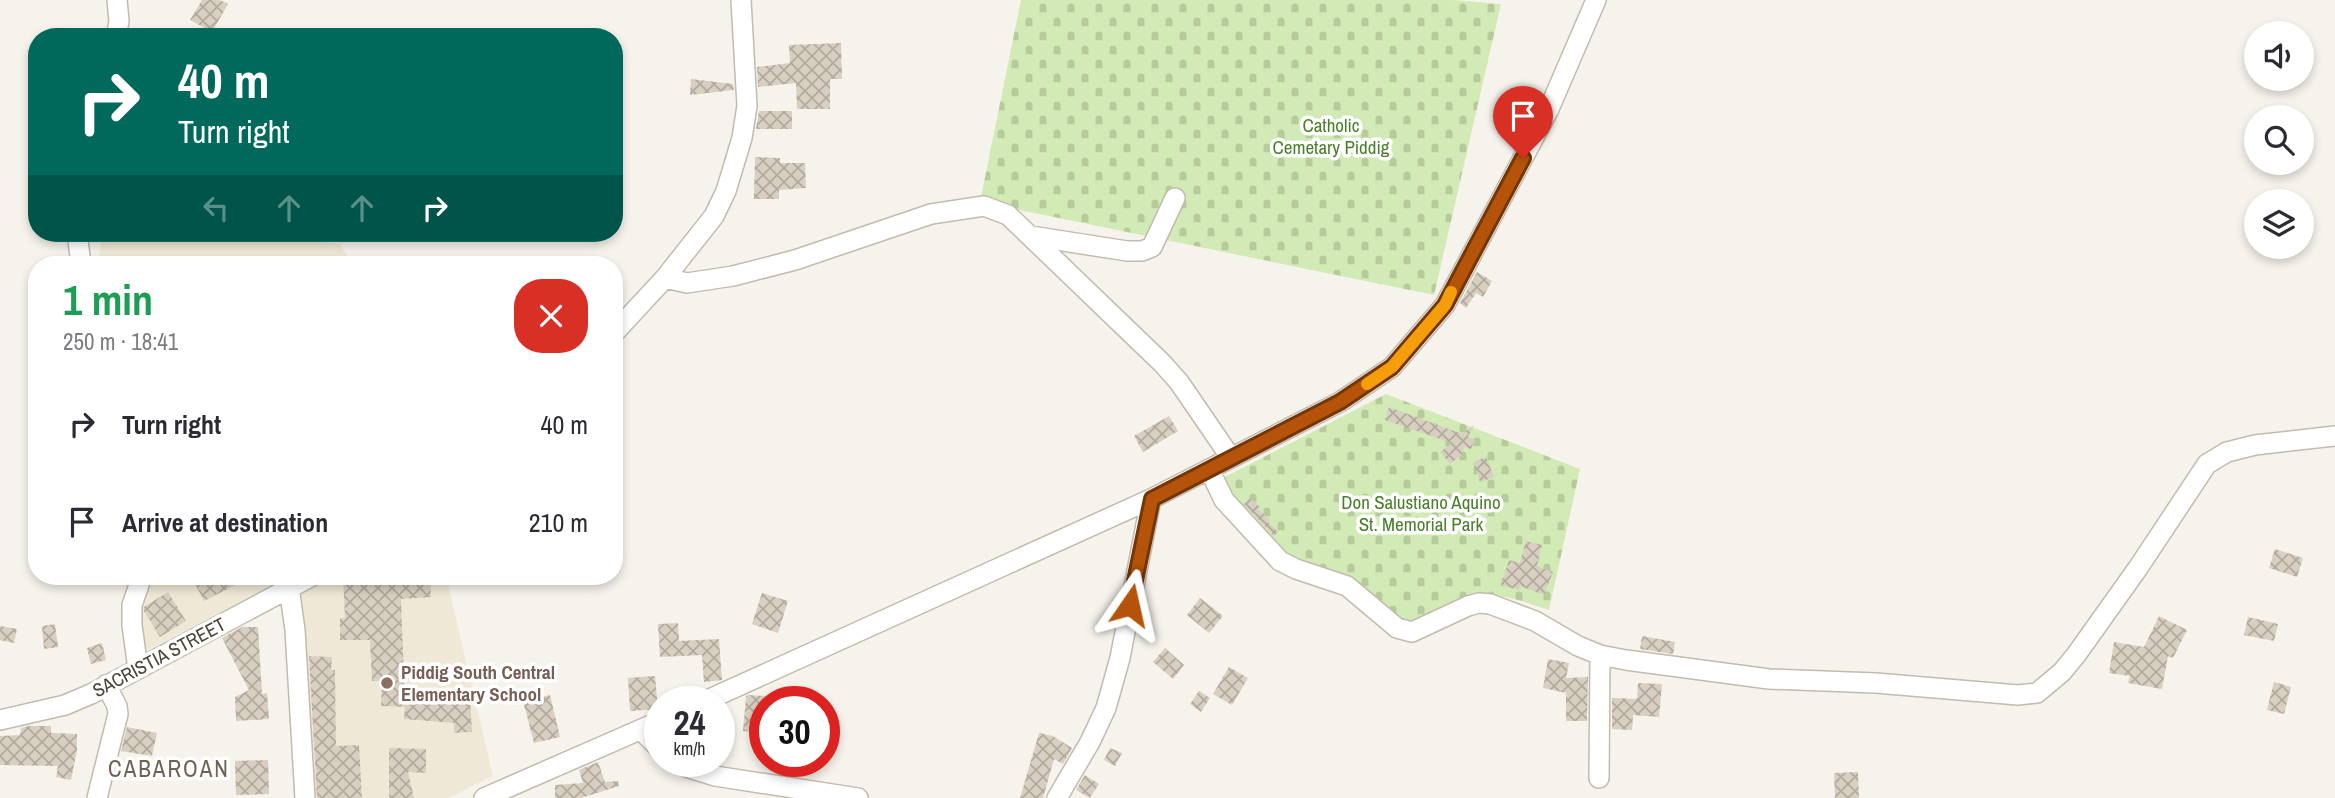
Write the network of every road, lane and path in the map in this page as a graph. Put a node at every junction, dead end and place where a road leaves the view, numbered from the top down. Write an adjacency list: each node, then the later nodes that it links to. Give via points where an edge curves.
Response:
1 (117, 0): 4 (street)
2 (741, 0): 7 (street, via 747,106 742,138 717,210)
3 (1596, 0): 10 (street, via 1549,109 1445,305 1392,367 1340,402)
4 (118, 28)
5 (1175, 198): 6 (street, via 1152,247 1142,251)
6 (1031, 236): 7 (street, via 1008,215 984,206 972,207 733,276 687,283); 10 (street, via 1162,363)
7 (665, 278): 8 (street)
8 (623, 324)
9 (2335, 436): 16 (street, via 2255,445 2227,452 2207,464 2076,655 2037,693 1769,679)
10 (1231, 457): 11 (street)
11 (1209, 469): 12 (street); 16 (street, via 1224,500 1280,561 1347,586 1397,628 1412,632 1468,606 1490,604 1535,621)
12 (1152, 499): 19 (street); 30 (street, via 1106,708)
13 (139, 585): 17 (street, via 132,605)
14 (293, 585): 15 (street, SACRISTIA STREET)
15 (289, 587): 17 (street, SACRISTIA STREET); 27 (street)
16 (1600, 655): 25 (street)
17 (138, 669): 18 (street, SACRISTIA STREET)
18 (106, 685): 20 (street, SACRISTIA STREET, via 65,705); 26 (street, via 118,714)
19 (735, 688)
20 (0, 720)
21 (644, 729): 22 (street)
22 (641, 730): 23 (street); 28 (street)
23 (644, 733)
24 (722, 777): 29 (street)
25 (1599, 778)
26 (97, 798)
27 (305, 798)
28 (484, 798)
29 (858, 798)
30 (1057, 798)

